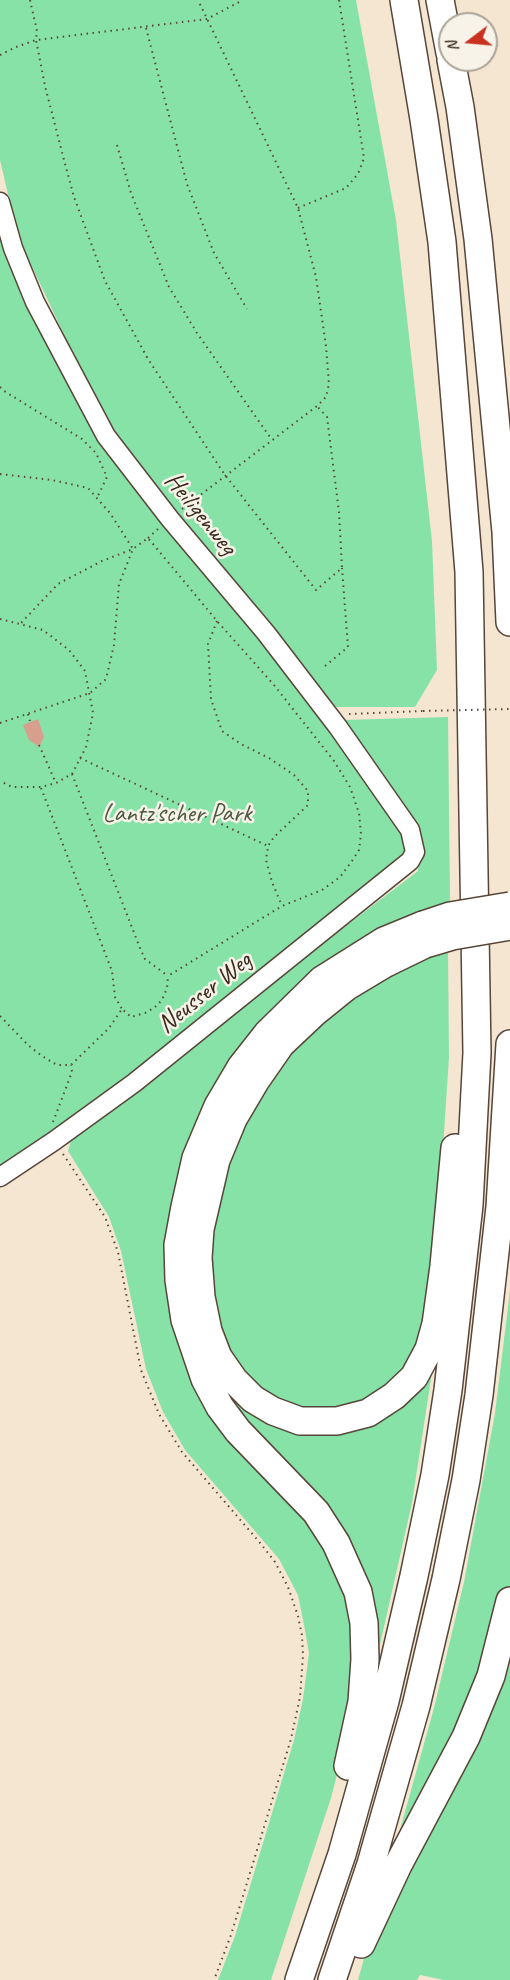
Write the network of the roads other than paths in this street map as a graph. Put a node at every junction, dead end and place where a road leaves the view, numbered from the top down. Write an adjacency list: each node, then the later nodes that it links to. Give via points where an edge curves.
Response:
1 (404, 0): 12 (highway, via 442,242 470,572)
2 (453, 72): 4 (highway)
3 (0, 202): 7 (lane, Heiligenweg, via 35,302 106,436 170,519 269,631)
4 (478, 239): 5 (highway, via 499,309); 6 (highway, via 506,532)
5 (510, 384)
6 (510, 622)
7 (410, 830): 13 (lane, Neusser Weg, via 415,852 410,861 134,1083)
8 (510, 906): 10 (highway, bridge, via 450,916)
9 (510, 926): 10 (highway, bridge, via 452,936)
10 (424, 934): 12 (highway, via 346,987 281,1044 233,1119 216,1160 200,1229 201,1297 208,1331 219,1357 253,1400 300,1421 337,1421 368,1413 414,1377 429,1349 436,1324 453,1160); 15 (highway, via 384,941 322,980 267,1034 218,1106 196,1158 178,1245 185,1320 205,1379 238,1431 316,1512 336,1542 358,1592 364,1623 362,1702 332,1826)
11 (510, 1044): 17 (highway, via 500,1207 466,1480 416,1706 371,1864)
12 (477, 1053): 15 (highway, via 469,1205 435,1475 385,1701)
13 (0, 1176)
14 (510, 1601): 18 (highway, via 491,1676 466,1737)
15 (314, 1939): 16 (highway)
16 (299, 1980)
17 (332, 1980)
18 (342, 1980)

